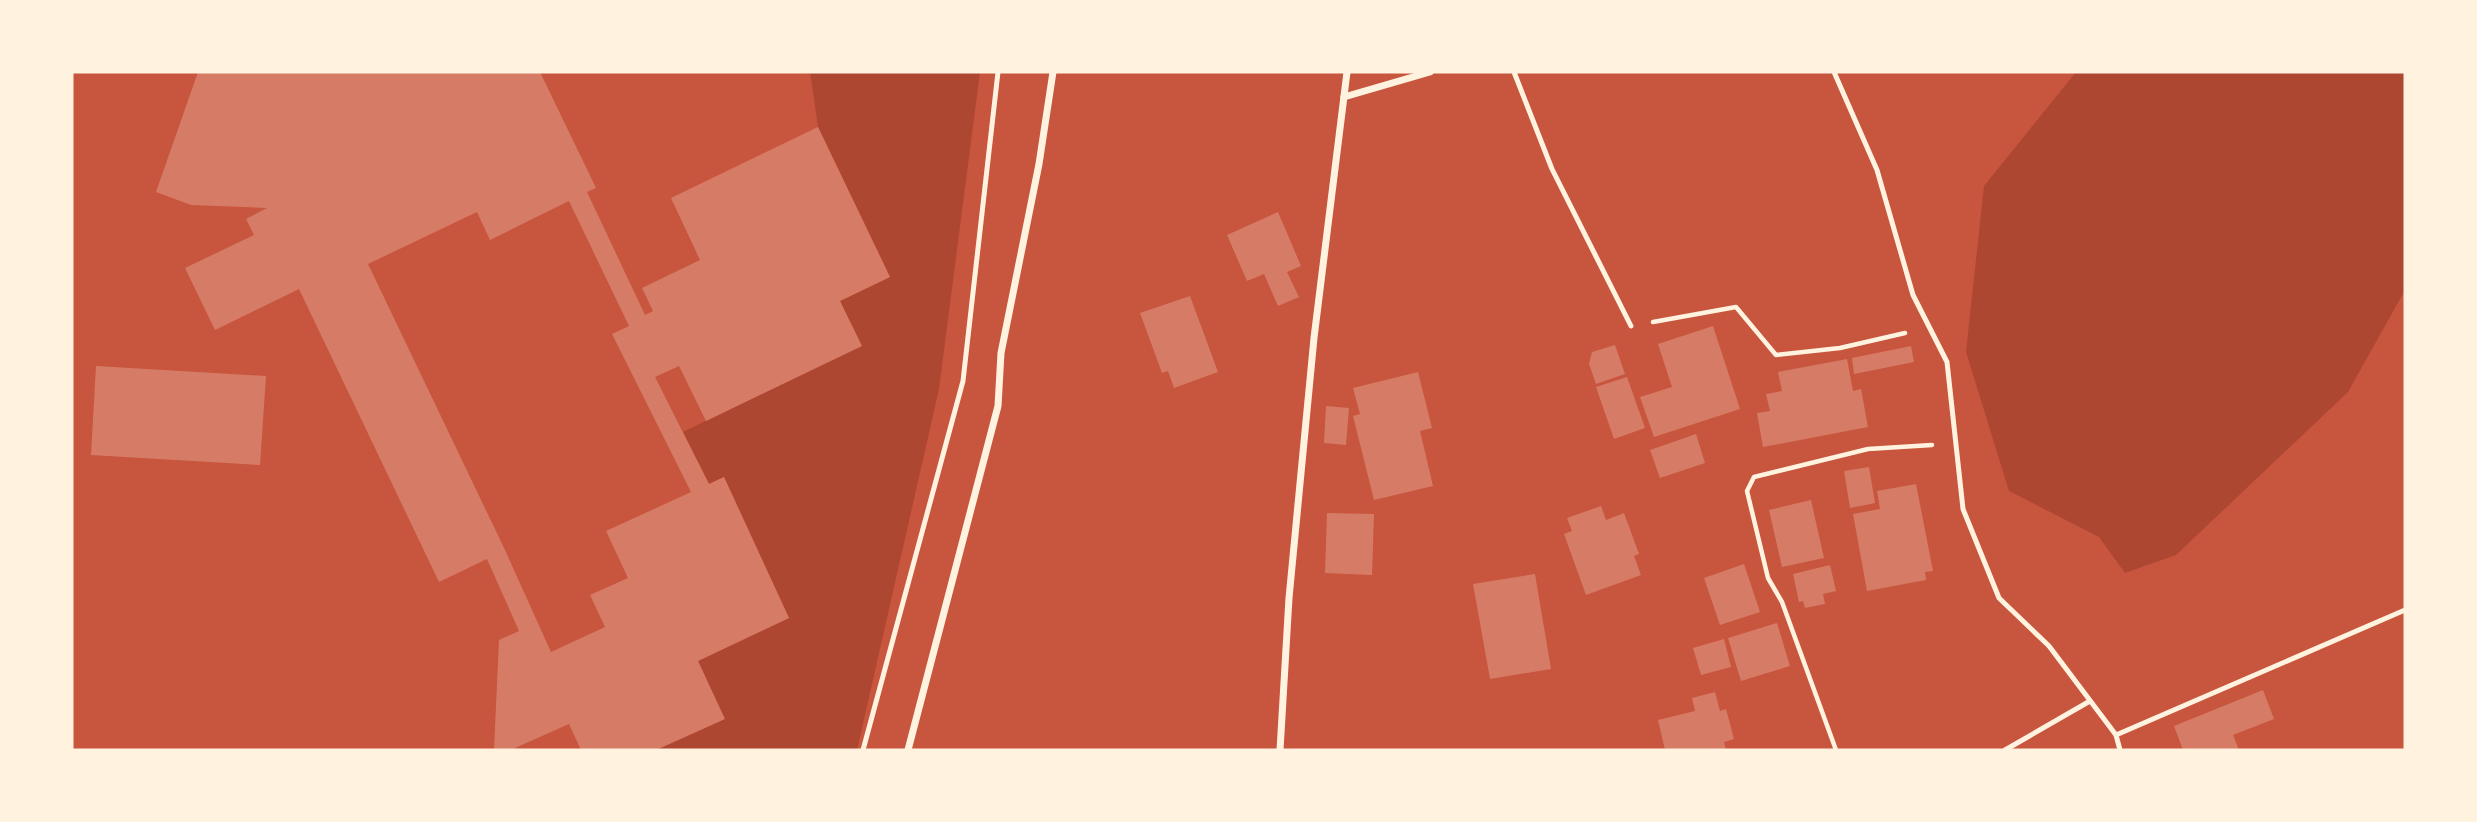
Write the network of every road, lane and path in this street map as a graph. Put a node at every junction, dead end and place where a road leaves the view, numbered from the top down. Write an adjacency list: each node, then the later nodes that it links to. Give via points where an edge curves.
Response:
1 (998, 72): 14 (lane, via 963,381)
2 (1053, 72): 15 (street, via 1001,353 998,406)
3 (1347, 72): 7 (street)
4 (1430, 72): 7 (street)
5 (1514, 72): 8 (lane, via 1552,169)
6 (1834, 72): 9 (lane, via 1877,170 1913,295)
7 (1344, 97): 16 (street, via 1313,351 1289,598)
8 (1631, 326): 9 (path, via 1736,307 1776,355 1840,348)
9 (1930, 327): 10 (lane, via 1947,362)
10 (1956, 443): 12 (lane, via 1963,509 1999,598 2049,646); 17 (path, via 1868,449 1754,477 1747,491 1768,578 1782,602)
11 (2405, 610): 13 (lane)
12 (2090, 701): 13 (lane); 18 (lane)
13 (2116, 735): 19 (lane)
14 (863, 750)
15 (908, 750)
16 (1280, 750)
17 (1836, 750)
18 (2005, 750)
19 (2120, 750)

